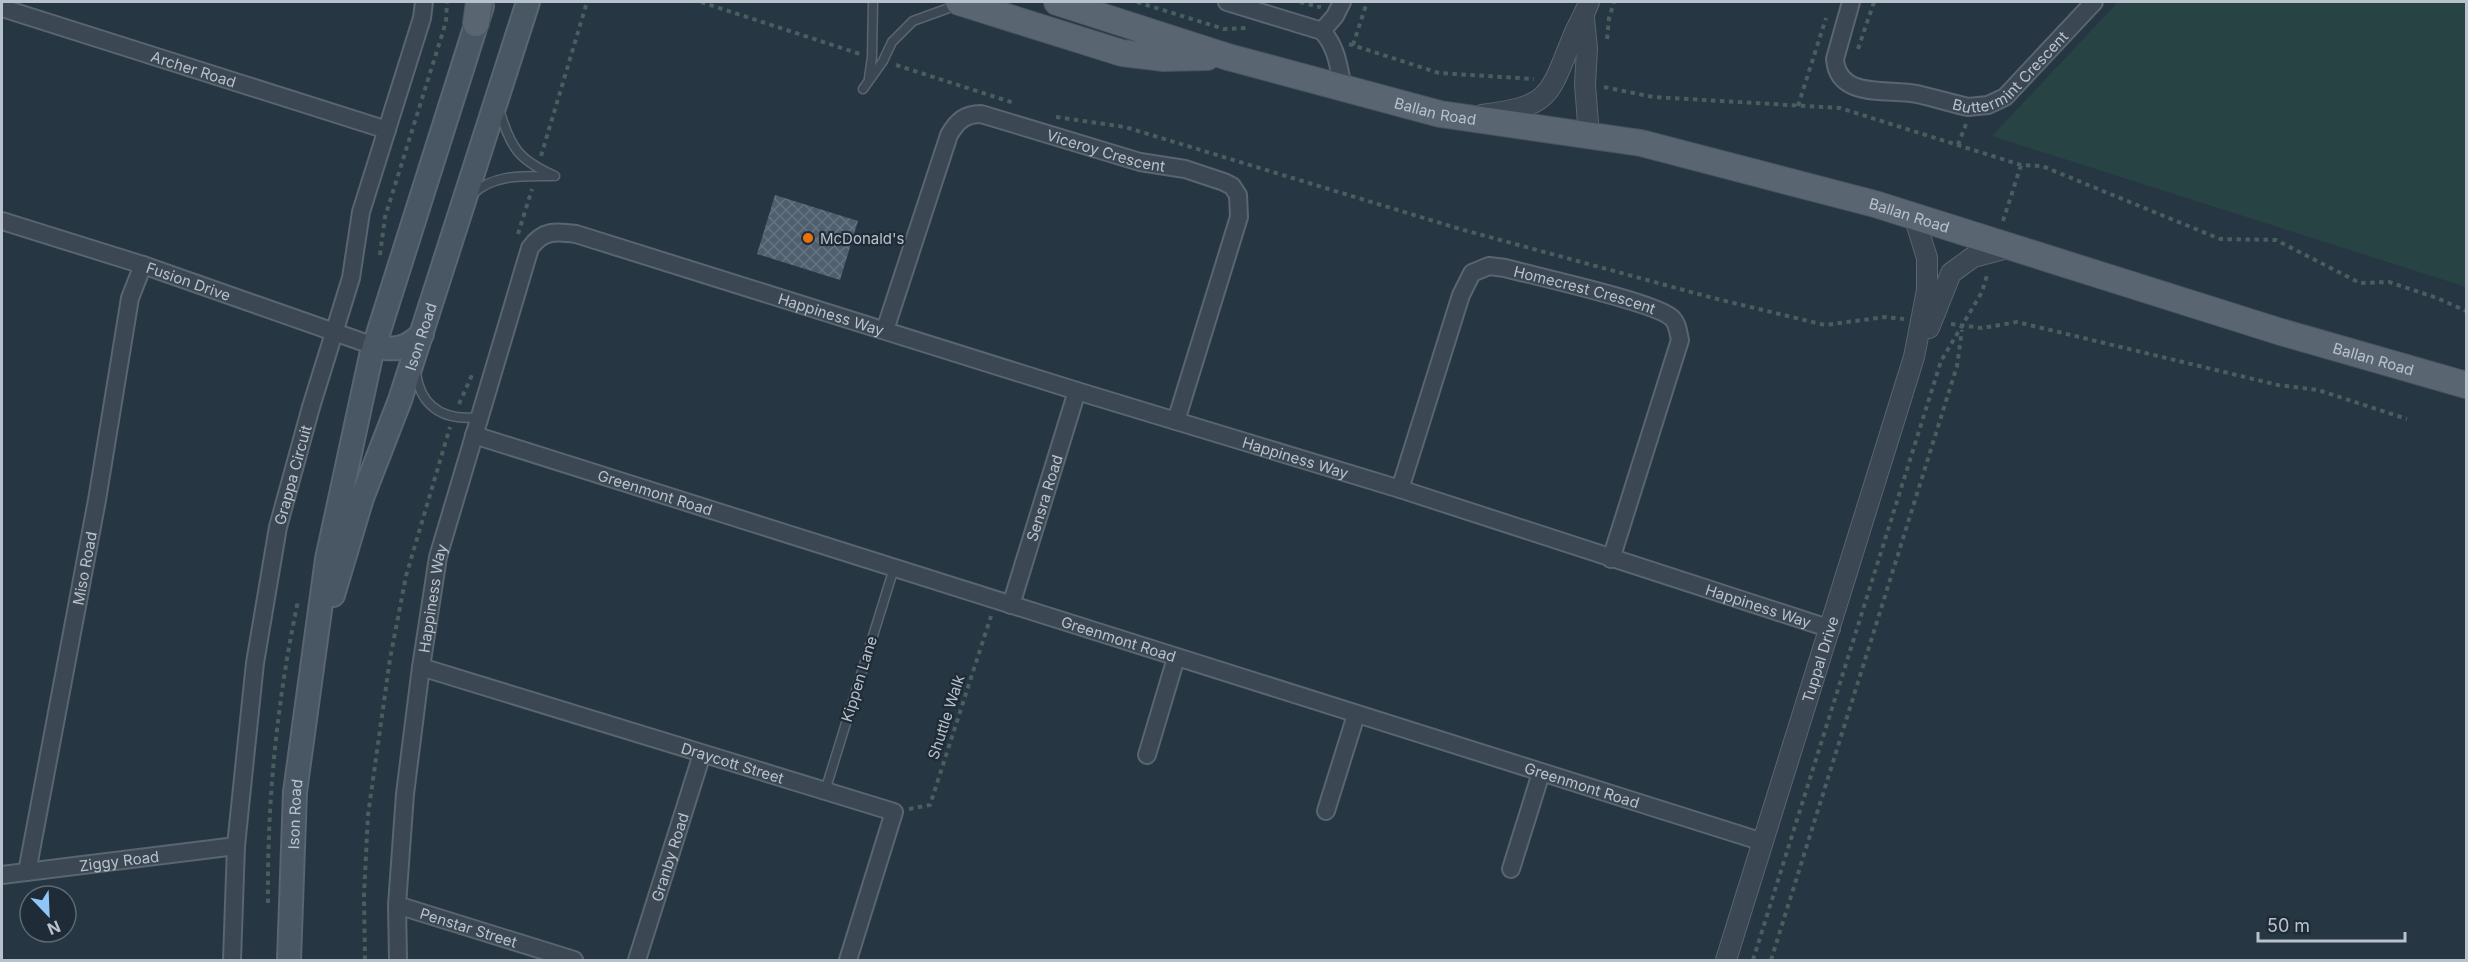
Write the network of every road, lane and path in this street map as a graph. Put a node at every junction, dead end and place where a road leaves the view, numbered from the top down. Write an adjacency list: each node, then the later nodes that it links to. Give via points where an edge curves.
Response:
1 (424, 2): 37 (street, Grappa Circuit)
2 (528, 2): 32 (main road, Ison Road)
3 (701, 2): 24 (path)
4 (873, 2): 24 (lane)
5 (961, 2): 25 (main road, Ballan Road, via 1122,52 1164,58); 26 (lane, via 913,21 892,42)
6 (1057, 2): 25 (main road, Ballan Road)
7 (1137, 2): 20 (path, via 1224,29)
8 (1227, 2): 21 (street)
9 (1300, 2): 10 (path, via 1318,7)
10 (1320, 2)
11 (1342, 2): 21 (street)
12 (1366, 2): 22 (path)
13 (1851, 2): 15 (street, Buttermint Crescent, via 1835,59 1841,76 1851,85 1865,91 1917,94 1968,106 1988,105 2005,97)
14 (1874, 2): 23 (path)
15 (2094, 2)
16 (2, 8): 37 (street, Archer Road)
17 (479, 9): 50 (main road, Ison Road)
18 (1586, 10): 28 (street); 29 (street)
19 (1828, 12): 34 (path)
20 (1254, 28)
21 (1327, 38): 22 (path); 31 (street)
22 (1353, 45): 28 (path, via 1439,74)
23 (1857, 54)
24 (872, 57): 27 (lane)
25 (1228, 57): 31 (main road, Ballan Road)
26 (883, 61): 27 (lane); 33 (path)
27 (869, 78): 30 (lane)
28 (1556, 80): 36 (street, via 1544,97 1532,104)
29 (1585, 84): 34 (path, via 1653,97); 38 (street)
30 (862, 89)
31 (1343, 89): 36 (main road, Ballan Road)
32 (497, 100): 39 (main road, Ison Road); 39 (lane, via 507,135 517,153 534,167 555,176 515,176 492,182 475,191)
33 (1023, 106)
34 (1798, 106): 44 (path, via 1840,108 2021,165 2042,166 2220,239 2276,240 2360,283 2389,282)
35 (1055, 116): 45 (path, via 1125,127 1460,228 1825,325 1885,317)
36 (1464, 117): 38 (main road, Ballan Road)
37 (387, 130): 48 (street, Grappa Circuit, via 361,212 355,263)
38 (1589, 136): 40 (main road, Ballan Road, via 1641,143 1723,163)
39 (463, 204): 49 (main road, Ison Road)
40 (1914, 216): 42 (main road, Ballan Road); 45 (street, Tuppal Drive, via 1927,258)
41 (2, 221): 43 (street, Fusion Drive)
42 (2011, 247): 45 (street, Tuppal Drive, via 1972,257 1951,273); 52 (main road, Ballan Road, via 2280,332)
43 (143, 265): 48 (street, Fusion Drive); 76 (street, Miso Road, via 130,298 97,500)
44 (2466, 311)
45 (1928, 321): 46 (path); 62 (street, Tuppal Drive)
46 (1963, 326): 55 (path, via 1982,328 2017,322 2278,385 2318,390); 88 (path, via 1941,361); 89 (path, via 1957,366)
47 (885, 330): 53 (street, Happiness Way); 54 (street, Happiness Way, via 576,234 547,233 530,248); 56 (street, Viceroy Crescent, via 949,135 961,119 981,114 1140,162 1185,169 1232,186 1240,205)
48 (335, 333): 50 (street, Fusion Drive); 74 (street, Grappa Circuit, via 278,527 255,663)
49 (422, 334): 50 (main road, via 402,348); 51 (main road, Ison Road)
50 (374, 346): 65 (main road, Ison Road, via 327,559)
51 (414, 358): 54 (lane, via 418,386 427,404 448,417); 65 (main road, Ison Road, via 362,498)
52 (2466, 385)
53 (1077, 391): 56 (street, Happiness Way); 61 (street, Sensra Road)
54 (480, 417): 57 (street, Happiness Way)
55 (2407, 418)
56 (1176, 421): 58 (street, Happiness Way)
57 (474, 435): 60 (street, Greenmont Road); 64 (street, Happiness Way, via 438,557)
58 (1400, 489): 59 (street, Happiness Way); 59 (street, Homecrest Crescent, via 1461,295 1472,273 1489,266 1505,268 1642,305 1671,318 1680,340)
59 (1611, 559): 62 (street, Happiness Way)
60 (894, 568): 61 (street, Greenmont Road); 70 (lane, Kippen Lane)
61 (1003, 603): 63 (street, Greenmont Road); 72 (path, Shuttle Walk, via 930,806)
62 (1831, 629): 73 (street, Tuppal Drive)
63 (1176, 658): 66 (street, Greenmont Road); 68 (street)
64 (421, 667): 67 (street, Draycott Street); 79 (street, Happiness Way, via 405,794)
65 (311, 671): 81 (main road, Ison Road, via 296,792)
66 (1356, 715): 69 (street, Greenmont Road); 71 (street)
67 (702, 754): 70 (street, Draycott Street); 85 (street, Granby Road)
68 (1147, 755)
69 (1541, 773): 73 (street, Greenmont Road); 75 (street)
70 (825, 791): 72 (street, Draycott Street)
71 (1326, 811)
72 (894, 812): 86 (street)
73 (1763, 842): 87 (street, Tuppal Drive)
74 (236, 846): 76 (street, Ziggy Road); 80 (street, Grappa Circuit)
75 (1511, 869)
76 (27, 872): 77 (street, Ziggy Road)
77 (2, 875)
78 (364, 895): 82 (path)
79 (397, 905): 83 (street, Happiness Way); 84 (street, Penstar Street)
80 (232, 960)
81 (290, 960)
82 (365, 960)
83 (398, 960)
84 (574, 960)
85 (637, 960)
86 (848, 960)
87 (1726, 960)
88 (1753, 960)
89 (1771, 960)

